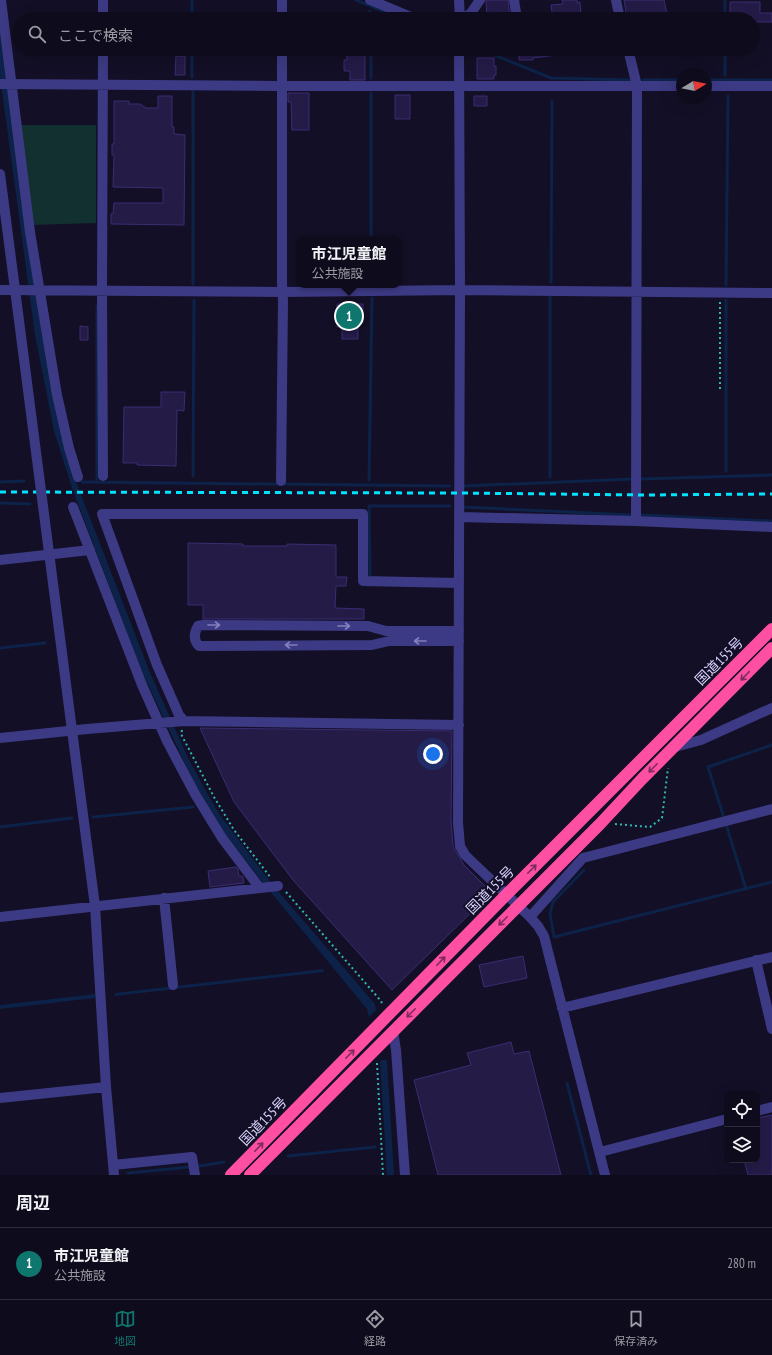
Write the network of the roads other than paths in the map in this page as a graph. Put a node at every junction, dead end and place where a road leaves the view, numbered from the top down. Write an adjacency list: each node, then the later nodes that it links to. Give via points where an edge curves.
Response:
1 (1, 0): 20 (street)
2 (103, 0): 9 (street)
3 (282, 0): 10 (street)
4 (370, 0): 11 (street)
5 (459, 0): 12 (street)
6 (480, 0): 13 (street)
7 (514, 0): 14 (street)
8 (616, 0): 15 (street)
9 (103, 12)
10 (282, 12)
11 (399, 12)
12 (460, 12)
13 (472, 12)
14 (516, 12)
15 (619, 12)
16 (103, 56): 21 (street)
17 (282, 56): 22 (street)
18 (459, 56): 23 (street)
19 (630, 56): 24 (street)
20 (7, 84): 21 (street); 30 (street, via 30,232)
21 (103, 85): 22 (street); 32 (street)
22 (282, 86): 23 (street); 33 (street)
23 (458, 86): 24 (street); 31 (street)
24 (637, 86): 25 (street); 34 (street)
25 (676, 86)
26 (712, 86): 27 (street)
27 (772, 86)
28 (0, 174): 61 (street, bridge)
29 (0, 290): 30 (street)
30 (35, 290): 32 (street); 37 (street, via 57,395)
31 (460, 290): 33 (street); 34 (street); 40 (street)
32 (102, 291): 33 (street); 36 (street)
33 (283, 292): 38 (street)
34 (637, 292): 35 (street); 41 (street)
35 (772, 293)
36 (103, 476)
37 (78, 477)
38 (281, 481)
39 (73, 507): 43 (street)
40 (459, 517): 41 (street); 45 (street)
41 (636, 521): 42 (street)
42 (772, 527)
43 (90, 550): 44 (street); 51 (street, via 142,685)
44 (0, 560)
45 (459, 583): 47 (street); 50 (street, via 362,581 363,514 102,514 157,665)
46 (772, 629): 58 (highway, 国道155号, one-way to 46)
47 (459, 636): 47 (street, one-way to 47, via 389,641 372,645 199,646 196,643 195,632 198,626 203,625 368,626 386,631); 52 (street)
48 (772, 648): 54 (highway, 国道155号, one-way to 54)
49 (772, 708): 54 (street, via 701,740)
50 (184, 721): 51 (street); 52 (street)
51 (160, 722): 53 (street); 57 (street, via 195,794 222,838)
52 (459, 725): 58 (street, via 460,846 465,855)
53 (0, 738)
54 (675, 747): 60 (highway, 国道155号, one-way to 60)
55 (772, 809): 63 (street, via 583,858)
56 (277, 886): 57 (street)
57 (261, 887): 59 (street)
58 (507, 894): 60 (street); 78 (highway, 国道155号, one-way to 58)
59 (164, 898): 61 (street); 66 (street)
60 (518, 905): 63 (street); 69 (highway, 国道155号, one-way to 69)
61 (95, 906): 62 (street); 70 (street)
62 (0, 916)
63 (530, 916): 67 (street, via 544,936)
64 (772, 957): 65 (street)
65 (756, 960): 67 (street); 68 (street)
66 (173, 985)
67 (562, 1008): 75 (street)
68 (772, 1029)
69 (393, 1032): 79 (highway, 国道155号); 80 (street)
70 (106, 1087): 71 (street); 76 (street)
71 (0, 1098)
72 (772, 1107): 73 (street)
73 (760, 1110)
74 (724, 1120): 75 (street)
75 (600, 1152): 81 (street)
76 (114, 1170): 77 (street, via 192,1157)
77 (195, 1175)
78 (231, 1175)
79 (250, 1175)
80 (404, 1175)
81 (606, 1175)

